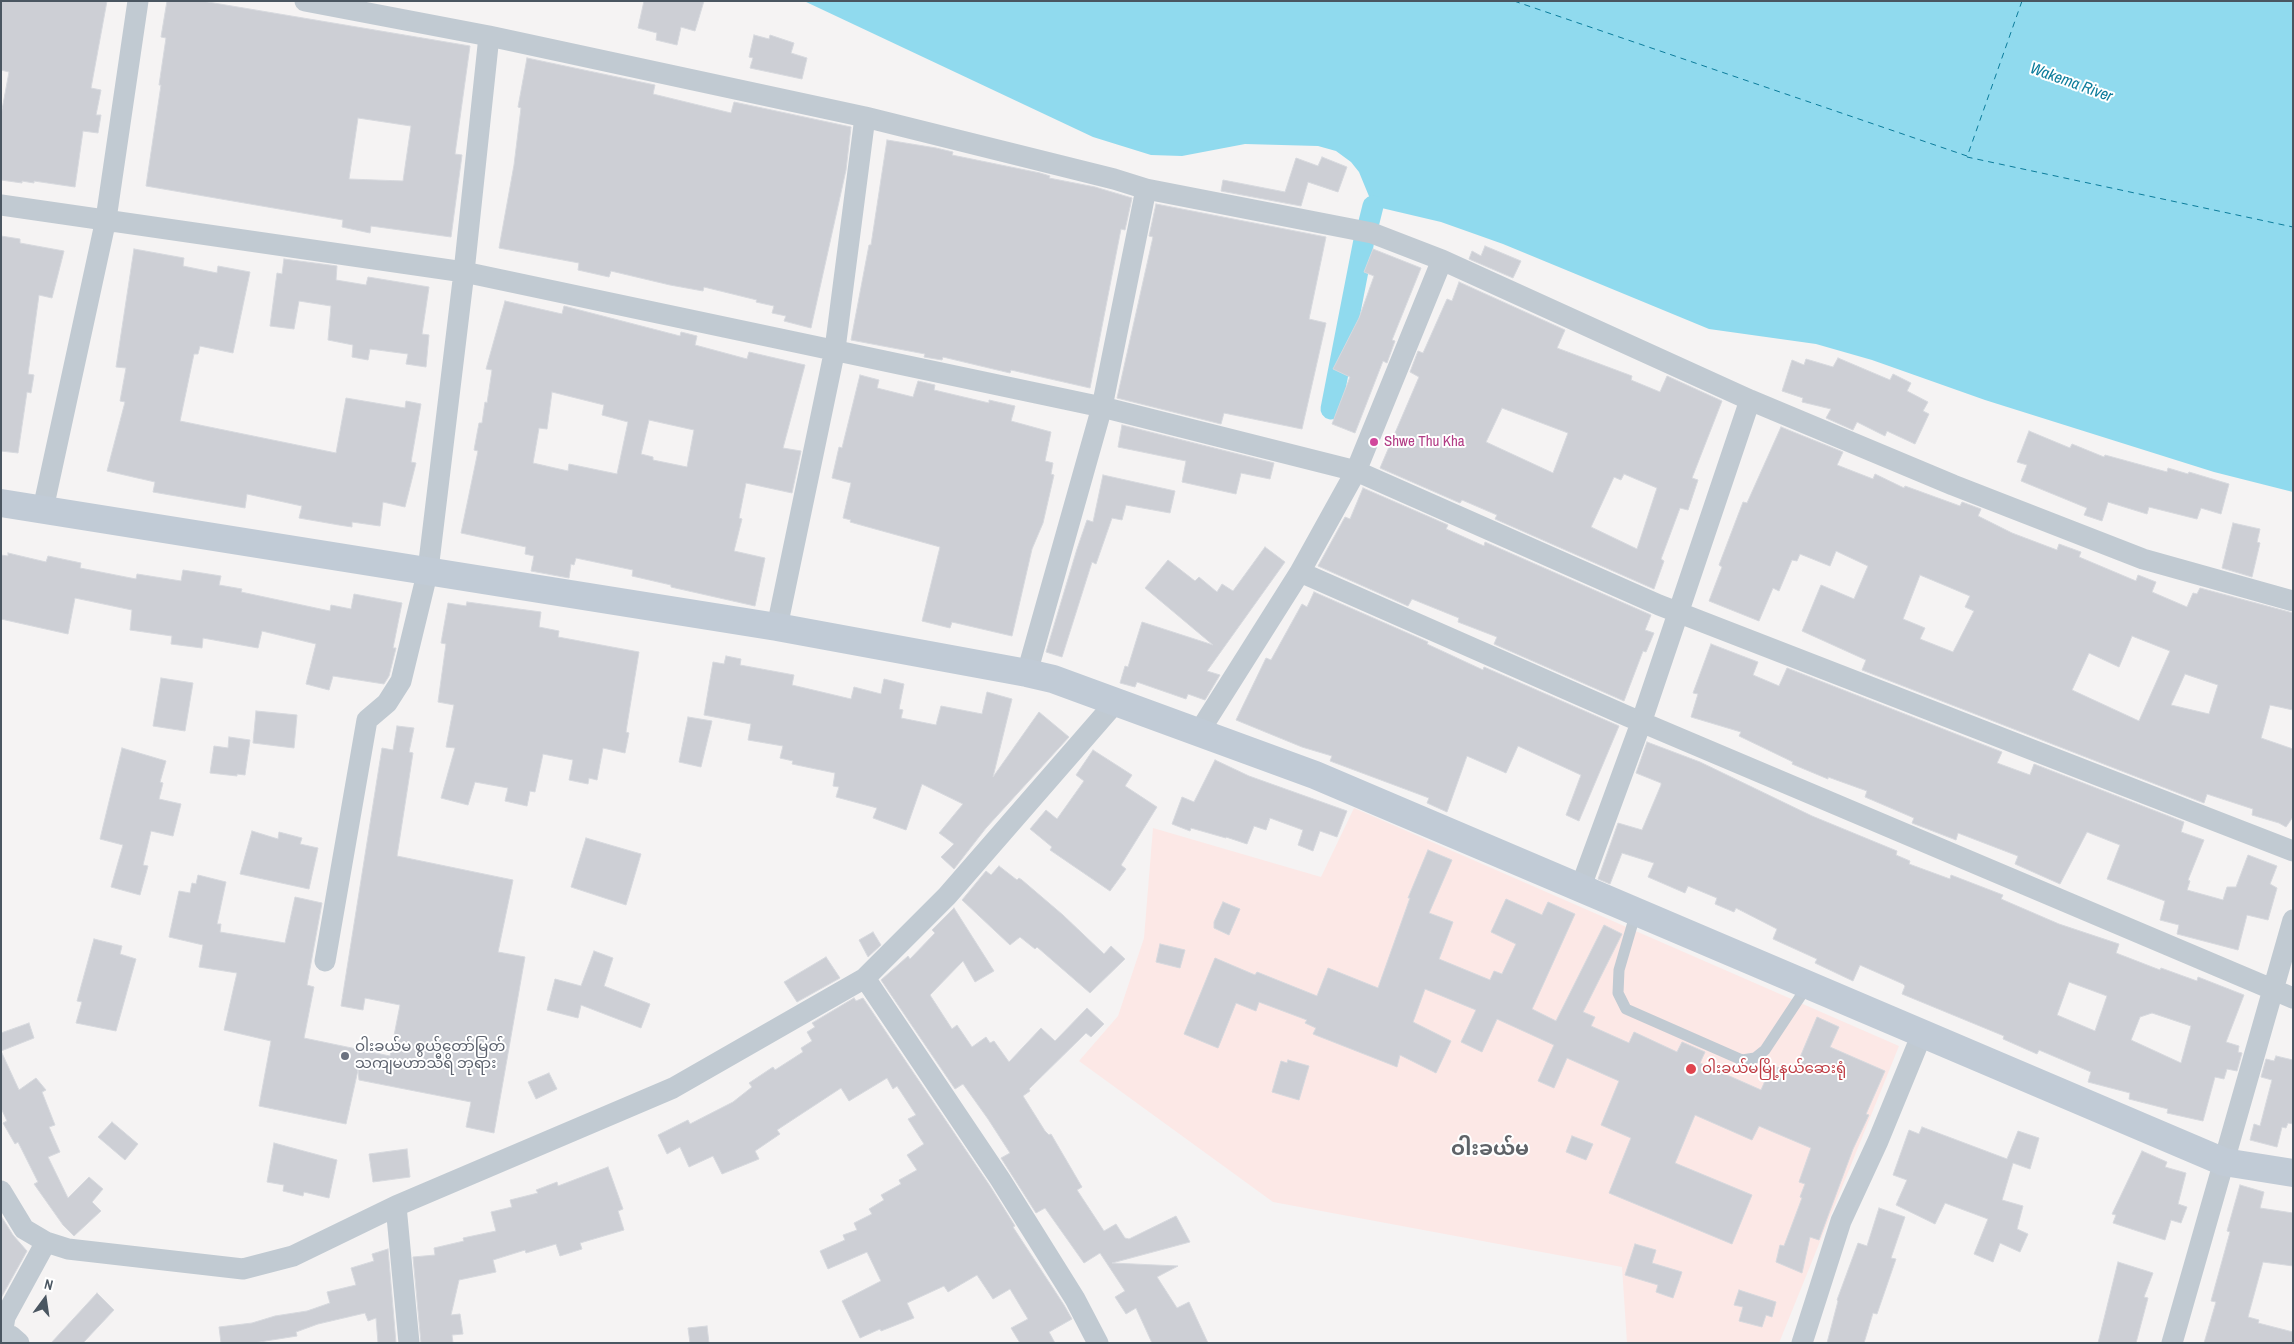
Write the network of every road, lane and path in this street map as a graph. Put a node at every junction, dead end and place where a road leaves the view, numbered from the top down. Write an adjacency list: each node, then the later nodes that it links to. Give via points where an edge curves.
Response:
1 (138, 1): 7 (street)
2 (305, 1): 3 (street)
3 (489, 36): 4 (street); 9 (street)
4 (865, 117): 5 (street); 10 (street)
5 (1146, 189): 8 (street, via 1372,233); 12 (street)
6 (1, 205): 7 (street)
7 (106, 219): 9 (street); 15 (street)
8 (1442, 260): 11 (street); 13 (street)
9 (464, 272): 10 (street); 16 (street)
10 (835, 349): 12 (street); 20 (street)
11 (1750, 400): 18 (street, via 1953,485 2143,559); 19 (street)
12 (1102, 406): 13 (street); 21 (street)
13 (1356, 471): 17 (street); 19 (street)
14 (1, 503): 15 (street)
15 (43, 509): 16 (street)
16 (428, 570): 20 (street); 29 (street, via 401,681 387,703 367,720)
17 (1300, 572): 23 (street); 24 (street)
18 (2293, 601)
19 (1679, 613): 23 (street); 25 (street)
20 (777, 627): 21 (street)
21 (1027, 673): 22 (street)
22 (1114, 703): 24 (street); 30 (street, via 947,896)
23 (1641, 723): 26 (street); 32 (street)
24 (1199, 732): 26 (street, via 1316,775)
25 (2293, 851)
26 (1580, 888): 27 (street)
27 (1636, 912): 31 (street); 31 (lane, via 1619,970 1618,993 1626,1010 1742,1060 1755,1058 1765,1050)
28 (2293, 920): 32 (street)
29 (325, 961)
30 (865, 978): 38 (street, via 673,1088); 42 (street, via 1000,1179)
31 (1808, 985): 34 (street)
32 (2273, 990): 33 (street); 35 (street)
33 (2293, 998)
34 (1922, 1034): 35 (street); 43 (street, via 1841,1222)
35 (2224, 1162): 36 (street); 44 (street)
36 (2293, 1173)
37 (1, 1191): 39 (street, via 24,1229)
38 (396, 1206): 39 (street, via 293,1256 243,1269 68,1249); 41 (street)
39 (46, 1242): 40 (street, via 5,1317)
40 (7, 1337)
41 (409, 1343)
42 (1098, 1343)
43 (1802, 1343)
44 (2172, 1343)

